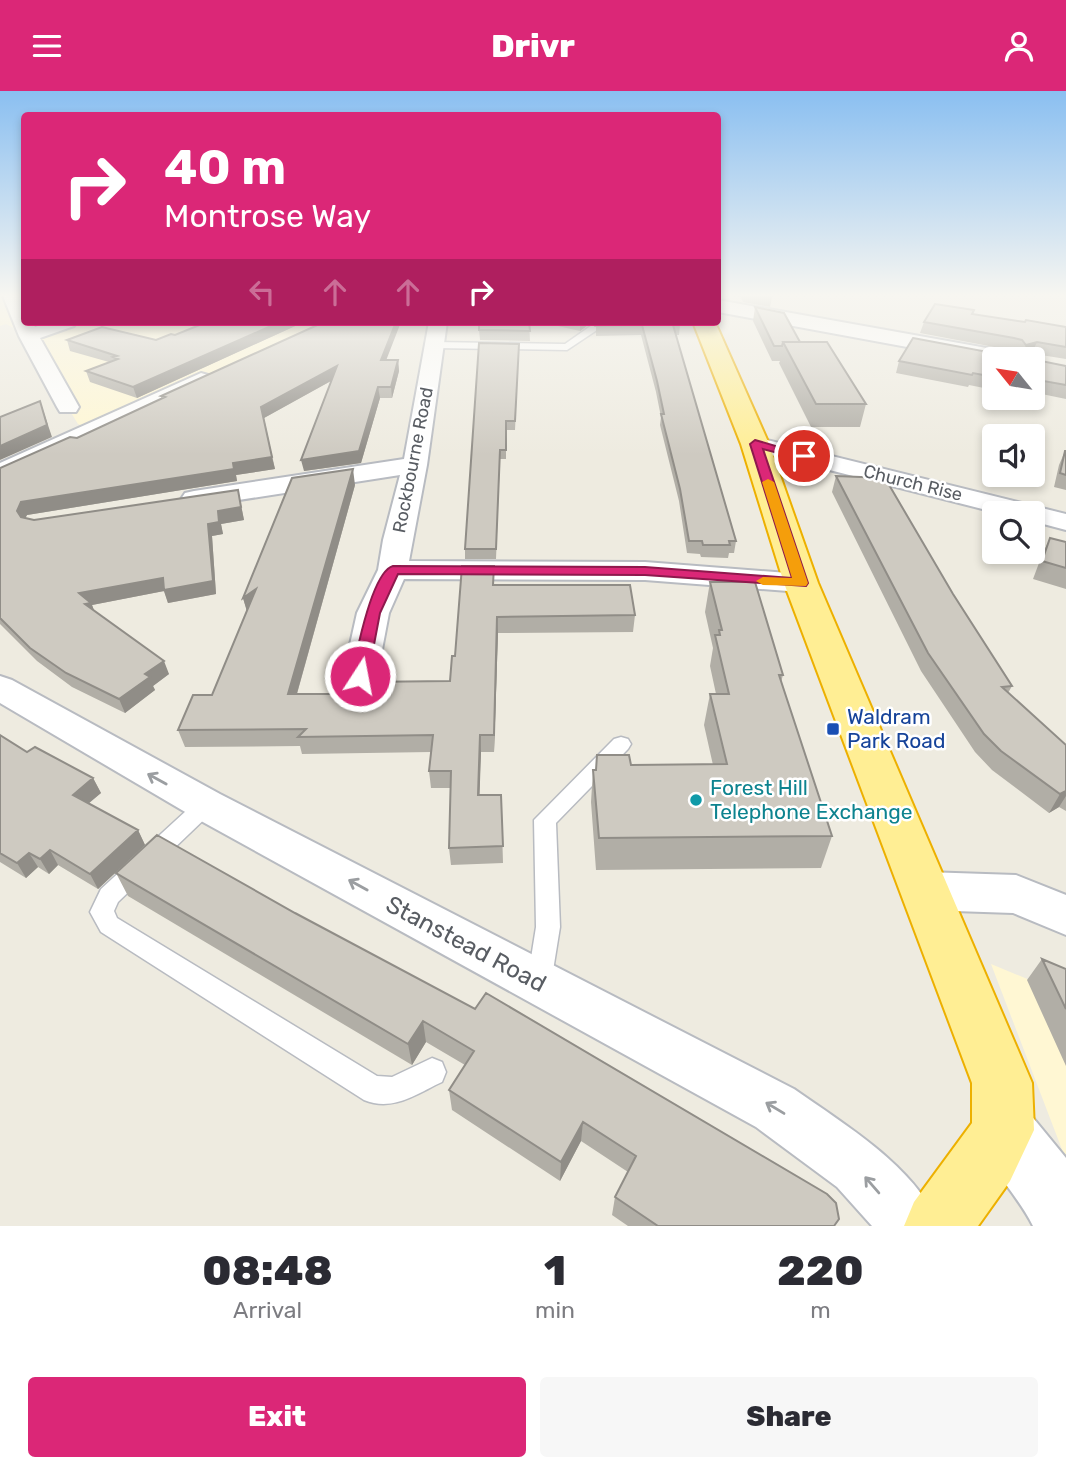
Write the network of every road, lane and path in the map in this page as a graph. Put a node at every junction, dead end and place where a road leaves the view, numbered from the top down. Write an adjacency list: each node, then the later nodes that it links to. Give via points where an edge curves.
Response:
1 (36, 349): 7 (street, via 78,424)
2 (434, 349): 9 (street, Rockbourne Road)
3 (715, 349): 8 (highway)
4 (954, 349): 5 (street)
5 (982, 354)
6 (214, 373): 7 (street)
7 (90, 430): 10 (street)
8 (755, 444): 11 (street, Church Rise); 16 (highway)
9 (415, 465): 12 (street); 15 (street, Rockbourne Road)
10 (0, 472)
11 (984, 501)
12 (173, 502)
13 (1045, 516): 14 (street, Church Rise)
14 (1066, 522)
15 (393, 570): 16 (street, via 645,571); 17 (street, Rockbourne Road, via 373,613)
16 (801, 583): 21 (highway)
17 (360, 676)
18 (0, 688): 20 (street, Stanstead Road, one-way to 18)
19 (621, 744): 23 (lane, via 545,820 548,927)
20 (206, 805): 23 (street, Stanstead Road, one-way to 20); 24 (lane, via 109,896 102,912 109,925 374,1090 393,1091)
21 (925, 891): 22 (street, via 1016,894); 25 (highway, via 1002,1083)
22 (1066, 915)
23 (539, 983): 27 (street, Stanstead Road, one-way to 23, via 857,1167 775,1108)
24 (432, 1072)
25 (1003, 1130): 26 (street, via 1048,1187); 28 (highway)
26 (1066, 1221)
27 (911, 1226)
28 (938, 1226)

